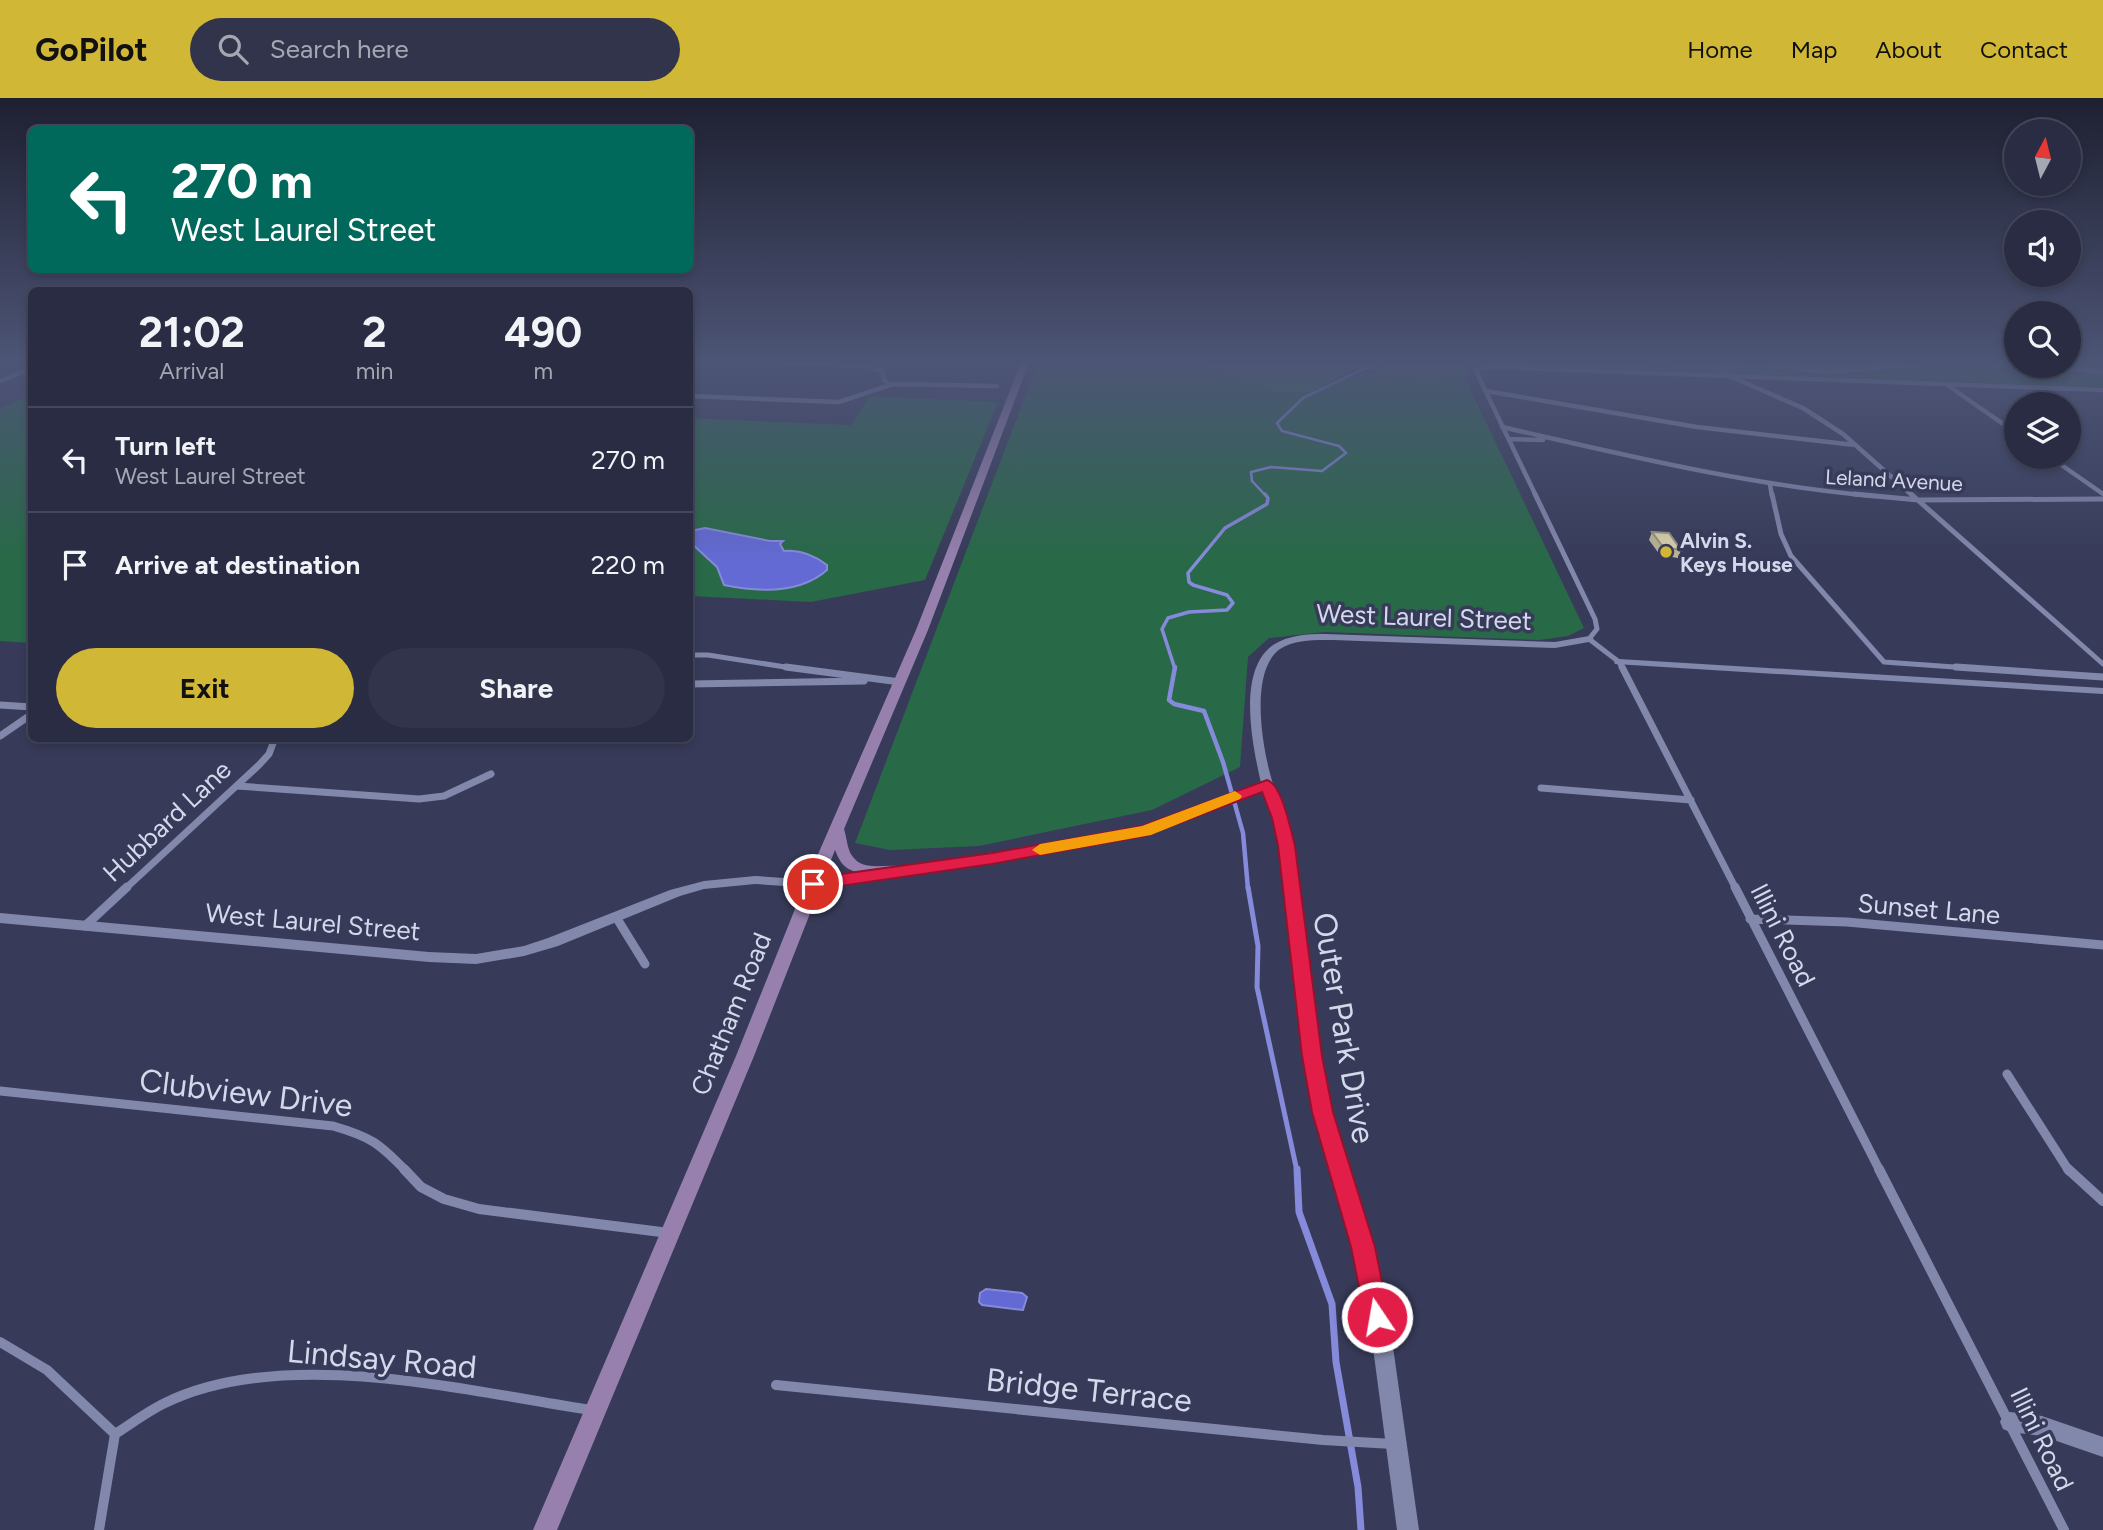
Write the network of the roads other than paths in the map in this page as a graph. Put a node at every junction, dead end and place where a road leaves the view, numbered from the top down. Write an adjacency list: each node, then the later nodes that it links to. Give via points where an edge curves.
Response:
1 (1502, 426): 6 (street)
2 (1000, 427): 20 (main road, Chatham Road)
3 (1505, 427): 7 (street)
4 (1697, 427): 8 (street)
5 (1833, 427): 8 (street)
6 (1509, 439): 7 (street); 14 (street, via 1595,618 1598,629)
7 (1562, 442): 10 (street, Leland Avenue)
8 (1857, 445): 13 (street)
9 (2067, 469): 11 (street)
10 (1770, 485): 13 (street, Leland Avenue); 18 (street, via 1791,556 1884,662)
11 (2103, 494)
12 (2103, 499): 13 (street, Leland Avenue)
13 (1917, 500): 17 (street)
14 (1589, 639): 16 (street, Illini Road); 29 (street, West Laurel Street, via 1555,645 1334,637 1287,642 1270,652 1256,693)
15 (693, 655): 19 (street)
16 (1619, 662): 22 (street); 32 (street, Illini Road)
17 (2103, 664)
18 (2103, 677)
19 (872, 680): 20 (street); 21 (street)
20 (900, 682): 33 (main road, Chatham Road)
21 (693, 684)
22 (2103, 691)
23 (0, 705): 24 (street)
24 (28, 708)
25 (28, 717): 26 (street)
26 (0, 736)
27 (275, 742): 30 (street, Hubbard Lane, via 270,754)
28 (491, 774): 30 (street, via 444,796 419,799)
29 (1267, 785): 34 (street, West Laurel Street, via 1145,831); 51 (street, Outer Park Drive, via 1286,846 1322,1112 1363,1247)
30 (237, 786): 39 (street, Hubbard Lane)
31 (1541, 788): 32 (street)
32 (1691, 800): 38 (street, Illini Road)
33 (837, 830): 34 (main road, via 845,858 852,865); 35 (main road, Chatham Road)
34 (905, 872): 35 (street, West Laurel Street)
35 (813, 884): 36 (street, West Laurel Street, via 716,883 675,893); 45 (main road, Chatham Road)
36 (616, 917): 39 (street, West Laurel Street, via 524,951 476,958); 41 (street)
37 (0, 918): 39 (street, West Laurel Street)
38 (1750, 919): 40 (street, Sunset Lane, via 1847,922); 49 (street, Illini Road)
39 (85, 926)
40 (2103, 944)
41 (645, 964)
42 (2007, 1074): 44 (street, via 2069,1171)
43 (0, 1091): 45 (street, Clubview Drive, via 333,1126 381,1145 421,1187 444,1199 480,1209)
44 (2103, 1201)
45 (670, 1233): 48 (main road, Chatham Road)
46 (0, 1342): 50 (street, via 44,1368)
47 (776, 1385): 51 (street, Bridge Terrace)
48 (596, 1410): 50 (street, Lindsay Road, via 373,1378 276,1374 197,1392 150,1409); 54 (main road, Chatham Road)
49 (2010, 1422): 52 (street, via 2042,1426); 56 (street, Illini Road)
50 (115, 1434): 53 (street)
51 (1397, 1445): 55 (street, Outer Park Drive)
52 (2103, 1447)
53 (99, 1530)
54 (545, 1530)
55 (1408, 1530)
56 (2064, 1530)

